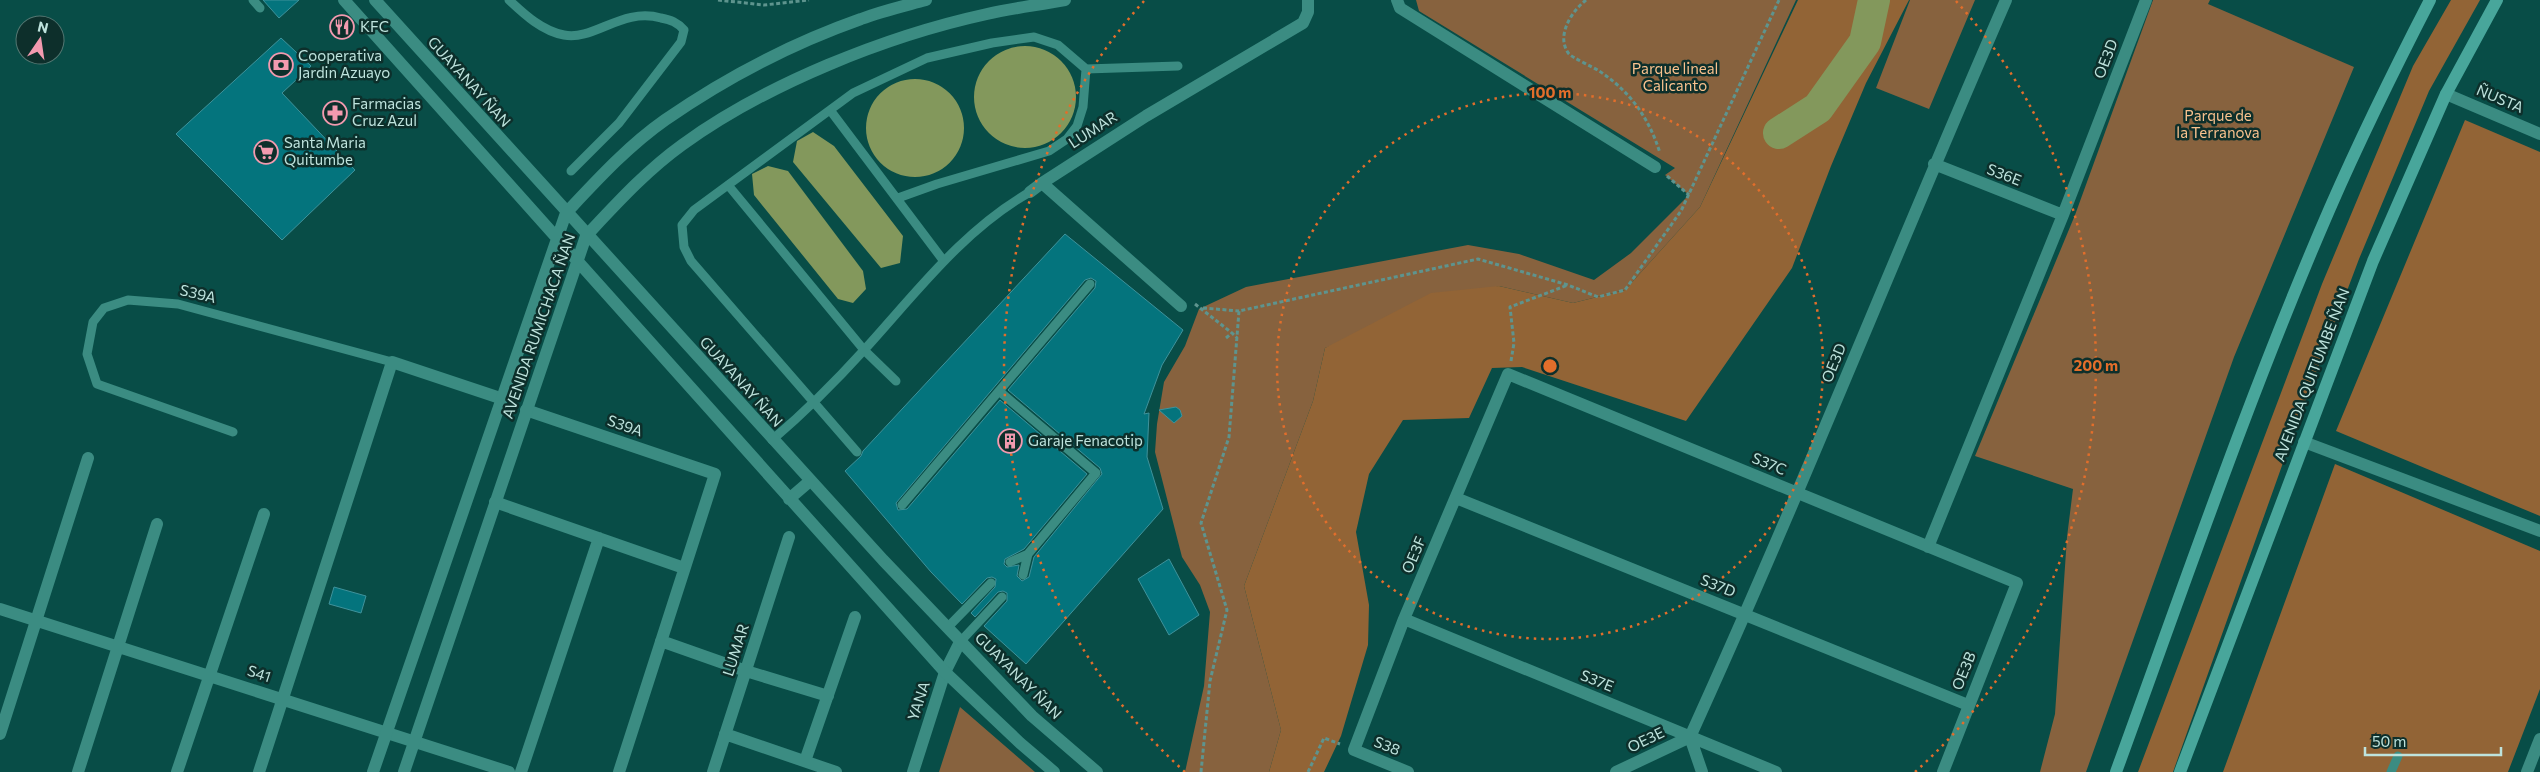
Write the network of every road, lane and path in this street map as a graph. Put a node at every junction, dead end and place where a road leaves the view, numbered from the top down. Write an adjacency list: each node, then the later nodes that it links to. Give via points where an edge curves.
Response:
1 (253, 0): 17 (lane)
2 (344, 0): 33 (street)
3 (375, 0): 31 (street, GUAYANAY ÑAN)
4 (509, 0): 25 (lane, via 532,20 564,35 584,33 628,16 654,16 677,22 684,30 681,42 619,123)
5 (718, 0): 6 (path, via 764,5)
6 (809, 0)
7 (926, 0): 31 (street, AVENIDA RUMICHACA ÑAN, via 861,19 720,86 665,120 613,163)
8 (1065, 0): 34 (street, AVENIDA RUMICHACA ÑAN, via 986,14 871,47 785,86 682,145 634,185)
9 (1308, 0): 26 (street, LUMAR, via 1308,12 1303,23 1146,116)
10 (1397, 0): 24 (street, via 1400,8)
11 (1586, 0): 24 (path, via 1574,10 1565,31 1570,54 1612,79 1635,101 1664,161)
12 (1779, 0): 29 (path)
13 (2006, 0): 23 (street, OE3D)
14 (2146, 0): 32 (street, OE3D)
15 (2430, 0): 121 (main road, via 2330,207 2245,420)
16 (2497, 0): 20 (main road, AVENIDA QUITUMBE ÑAN)
17 (260, 8)
18 (1178, 66): 19 (lane)
19 (1086, 69): 21 (lane, via 1058,45 1034,37 992,43 927,58 853,93); 30 (lane, via 1083,107 1077,126 1067,139 1049,151)
20 (2446, 94): 22 (street, ÑUSTA); 55 (main road, AVENIDA QUITUMBE ÑAN, via 2374,261)
21 (830, 110): 27 (lane); 30 (lane)
22 (2540, 134)
23 (1934, 164): 32 (street, S36E); 59 (street, OE3D)
24 (1655, 167): 29 (path)
25 (571, 171)
26 (1042, 183): 28 (street, LUMAR); 39 (street)
27 (728, 185): 45 (lane); 51 (lane, via 694,210 682,225 684,247 691,261)
28 (1030, 192): 35 (lane, via 1010,204)
29 (1689, 195): 38 (path, via 1682,212 1625,290 1598,297)
30 (898, 198): 35 (lane)
31 (566, 213): 33 (street, AVENIDA RUMICHACA ÑAN); 34 (street, GUAYANAY ÑAN)
32 (2063, 215): 69 (street, OE3D)
33 (556, 235): 36 (street); 50 (street, AVENIDA RUMICHACA ÑAN)
34 (586, 236): 36 (street, AVENIDA RUMICHACA ÑAN); 54 (street, GUAYANAY ÑAN)
35 (943, 260): 45 (lane)
36 (576, 261): 52 (street, AVENIDA RUMICHACA ÑAN); 61 (street)
37 (1090, 284): 49 (lane)
38 (1568, 285): 41 (path, via 1478,259); 47 (path, via 1510,307 1514,342)
39 (1181, 306): 40 (path, via 1188,298)
40 (1201, 308): 41 (path); 42 (path)
41 (1240, 311): 44 (path)
42 (1232, 333): 43 (path); 44 (path)
43 (1226, 338)
44 (1237, 338): 114 (path, via 1229,437 1201,523 1227,610 1210,681)
45 (864, 350): 48 (lane); 51 (lane)
46 (392, 362): 50 (street, S39A); 53 (lane, S39A, via 178,304 128,300 104,308 93,322 87,354 97,384); 90 (street)
47 (1508, 374): 59 (street, S37C); 60 (street, OE3F)
48 (896, 381)
49 (999, 391): 63 (lane); 70 (lane, via 1096,472)
50 (500, 398): 92 (street, AVENIDA RUMICHACA ÑAN)
51 (814, 400): 54 (lane); 56 (lane)
52 (526, 410): 62 (street, AVENIDA RUMICHACA ÑAN); 72 (street, S39A, via 715,474)
53 (233, 432)
54 (772, 440): 58 (street, GUAYANAY ÑAN)
55 (2304, 442): 66 (street); 122 (main road, AVENIDA QUITUMBE ÑAN)
56 (857, 452)
57 (88, 458): 81 (street)
58 (810, 481): 61 (street); 82 (street, GUAYANAY ÑAN)
59 (1798, 494): 69 (street, S37C); 78 (street, OE3D)
60 (1456, 498): 78 (street, S37D); 80 (street, OE3F)
61 (789, 500): 87 (street)
62 (495, 502): 68 (street); 97 (street, AVENIDA RUMICHACA ÑAN)
63 (902, 505)
64 (264, 514): 88 (street)
65 (157, 524): 85 (street)
66 (2540, 531)
67 (789, 537): 86 (street, LUMAR)
68 (599, 538): 72 (street); 107 (street)
69 (1928, 547): 75 (street, S37C)
70 (1028, 554): 71 (lane); 73 (lane)
71 (1010, 562)
72 (684, 568): 83 (street)
73 (1023, 575)
74 (991, 583): 82 (lane)
75 (2017, 583): 91 (street, OE3B)
76 (1002, 597): 84 (lane)
77 (0, 609): 81 (street, S41)
78 (1745, 615): 91 (street, S37D); 95 (street, OE3D)
79 (856, 617): 89 (street)
80 (1404, 619): 95 (street, S37E); 98 (street, OE3F)
81 (36, 620): 85 (street, S41); 93 (street)
82 (947, 628): 84 (street, GUAYANAY ÑAN)
83 (661, 641): 86 (street); 108 (street)
84 (960, 642): 87 (street, YANA); 113 (street, GUAYANAY ÑAN, via 1032,716)
85 (118, 646): 88 (street, S41); 101 (street)
86 (746, 671): 89 (street); 94 (street, LUMAR)
87 (945, 672): 111 (street, YANA); 112 (street)
88 (209, 675): 90 (street, S41); 102 (street)
89 (828, 696): 100 (street)
90 (283, 699): 92 (street, S41); 103 (street)
91 (1968, 705): 120 (street, OE3B)
92 (387, 732): 97 (street, S41); 104 (street, AVENIDA RUMICHACA ÑAN)
93 (0, 734)
94 (725, 734): 100 (street); 109 (street, LUMAR)
95 (1690, 737): 117 (street, OE3E); 118 (street); 119 (street, S37E)
96 (2540, 739): 124 (street)
97 (415, 741): 105 (street, AVENIDA RUMICHACA ÑAN); 106 (street, S41)
98 (1354, 750): 115 (path, via 1324,738); 116 (street, S38)
99 (2398, 756): 123 (lane)
100 (805, 762): 110 (street)
101 (78, 772)
102 (177, 772)
103 (259, 772)
104 (373, 772)
105 (404, 772)
106 (508, 772)
107 (521, 772)
108 (619, 772)
109 (713, 772)
110 (836, 772)
111 (913, 772)
112 (1054, 772)
113 (1097, 772)
114 (1201, 772)
115 (1308, 772)
116 (1408, 772)
117 (1616, 772)
118 (1702, 772)
119 (1776, 772)
120 (1943, 772)
121 (2116, 772)
122 (2180, 772)
123 (2391, 772)
124 (2527, 772)

